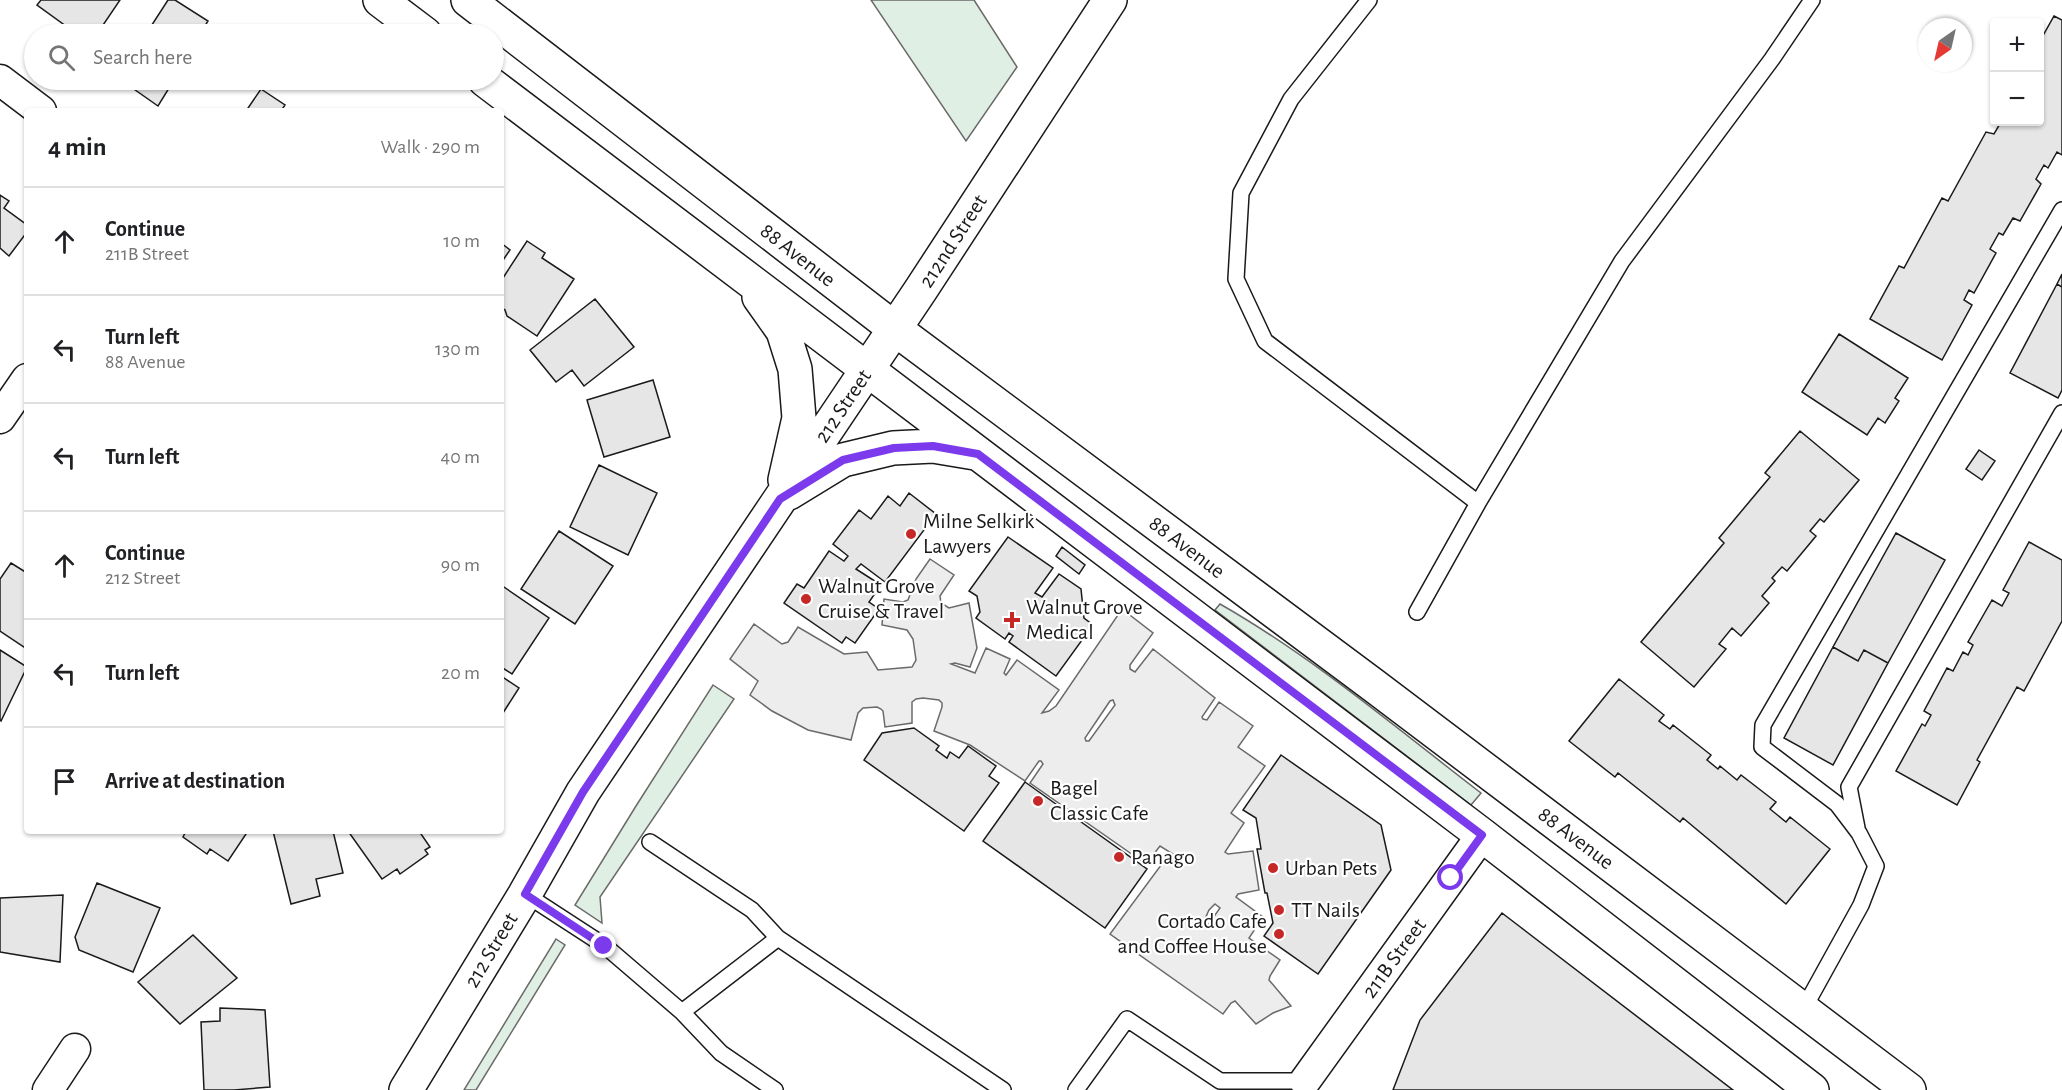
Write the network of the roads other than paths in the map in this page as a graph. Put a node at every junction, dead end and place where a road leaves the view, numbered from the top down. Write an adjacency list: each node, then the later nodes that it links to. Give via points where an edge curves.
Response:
1 (380, 0): 6 (main road)
2 (468, 0): 7 (main road, 88 Avenue)
3 (1110, 0): 14 (main road, 212nd Street)
4 (1369, 0): 21 (lane, via 1291,99 1241,193 1236,279 1265,341)
5 (1812, 0): 21 (lane, via 1622,261)
6 (412, 24)
7 (499, 24)
8 (504, 28): 14 (main road, 88 Avenue)
9 (0, 80): 11 (street)
10 (498, 90): 13 (main road)
11 (37, 108)
12 (2062, 210): 23 (lane, via 1763,725 1762,747 1837,804)
13 (742, 273): 15 (main road); 20 (main road, via 783,331 795,369 799,418)
14 (895, 329): 15 (main road, 212 Street); 28 (main road, 88 Avenue)
15 (867, 369): 19 (main road); 20 (main road, 212 Street)
16 (24, 382): 18 (street)
17 (2062, 413): 23 (lane, via 1849,787)
18 (0, 418)
19 (978, 454): 20 (main road, via 933,446 894,448 843,460); 24 (main road)
20 (780, 499): 26 (main road, 212 Street, via 583,792)
21 (1478, 503): 22 (lane)
22 (1417, 612)
23 (1859, 833): 28 (lane, via 1876,866 1861,905)
24 (1482, 835): 31 (street, 211B Street); 37 (main road)
25 (650, 843): 27 (lane, via 752,910)
26 (525, 894): 29 (lane, via 604,946); 33 (main road, 212 Street)
27 (778, 938): 29 (lane); 35 (lane)
28 (1803, 1010): 38 (main road, 88 Avenue)
29 (682, 1012): 34 (lane, via 721,1053)
30 (75, 1049): 32 (street)
31 (1305, 1081): 36 (lane, via 1220,1081 1127,1019)
32 (48, 1090)
33 (406, 1090)
34 (775, 1090)
35 (1003, 1090)
36 (1076, 1090)
37 (1812, 1090)
38 (1909, 1090)

